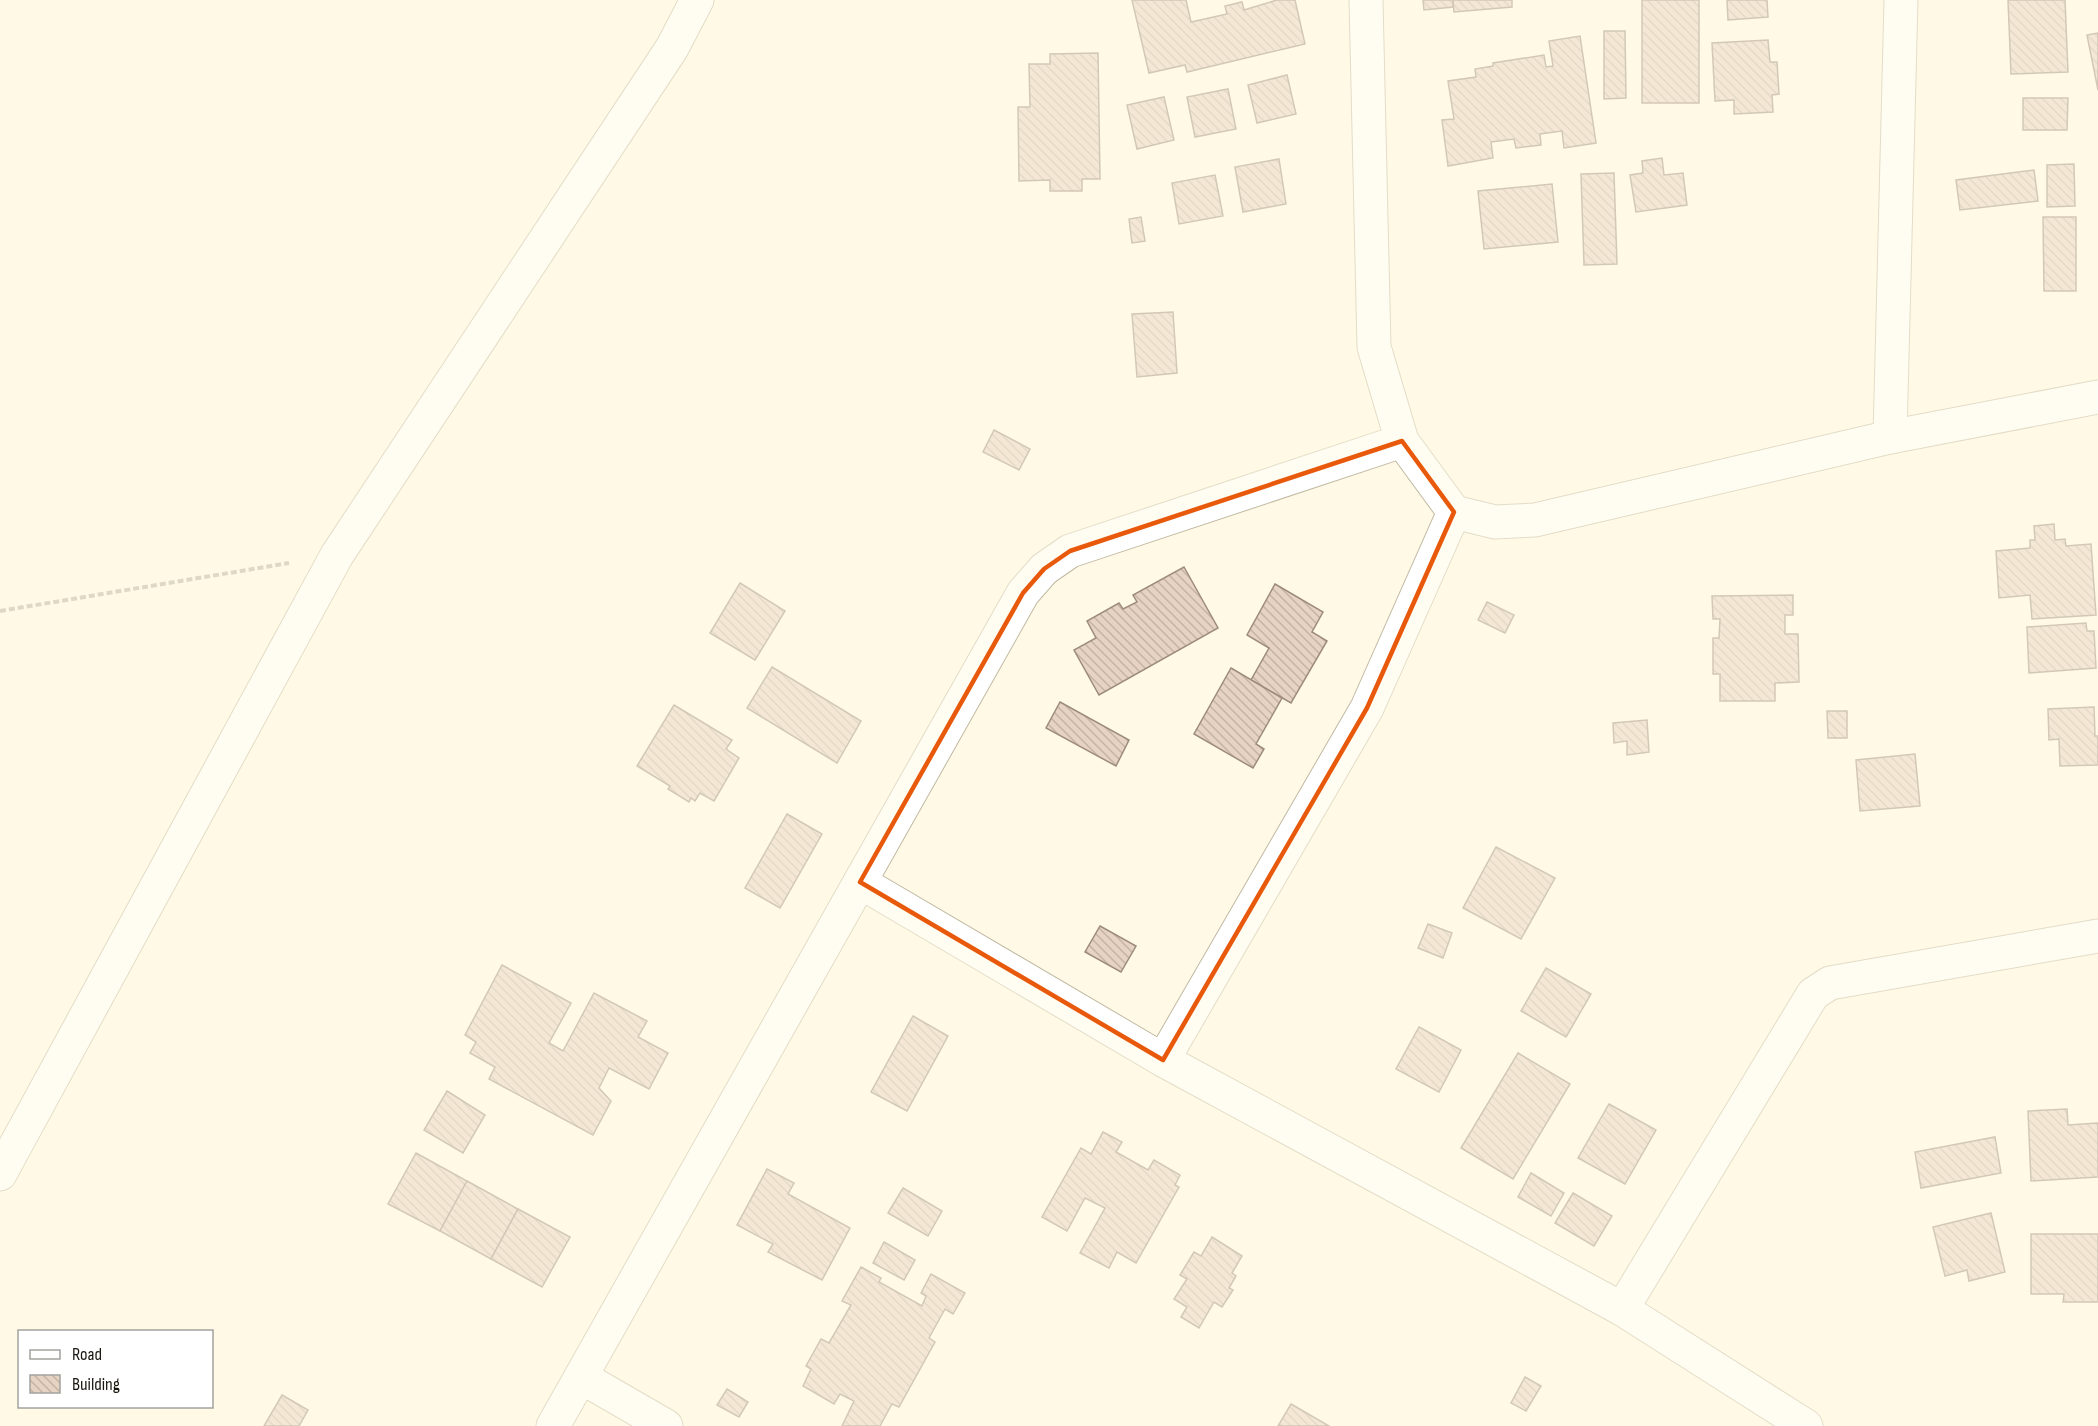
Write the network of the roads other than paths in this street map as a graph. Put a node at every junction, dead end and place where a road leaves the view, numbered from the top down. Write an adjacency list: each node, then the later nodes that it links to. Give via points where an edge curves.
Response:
1 (697, 0): 11 (street, via 672,48 337,555)
2 (1366, 0): 6 (street, via 1374,347)
3 (1901, 0): 5 (street)
4 (2098, 397): 5 (street)
5 (1890, 437): 7 (street, via 1534,520 1495,522)
6 (1402, 441): 7 (street); 8 (street, via 1070,551 1044,569 1023,593)
7 (1454, 512): 10 (street, via 1367,708)
8 (860, 882): 10 (street); 13 (street)
9 (2098, 936): 12 (street, via 1830,983 1813,994)
10 (1163, 1060): 12 (street)
11 (0, 1174)
12 (1622, 1310): 16 (street)
13 (581, 1377): 14 (street); 15 (street)
14 (553, 1426)
15 (666, 1426)
16 (1806, 1426)

